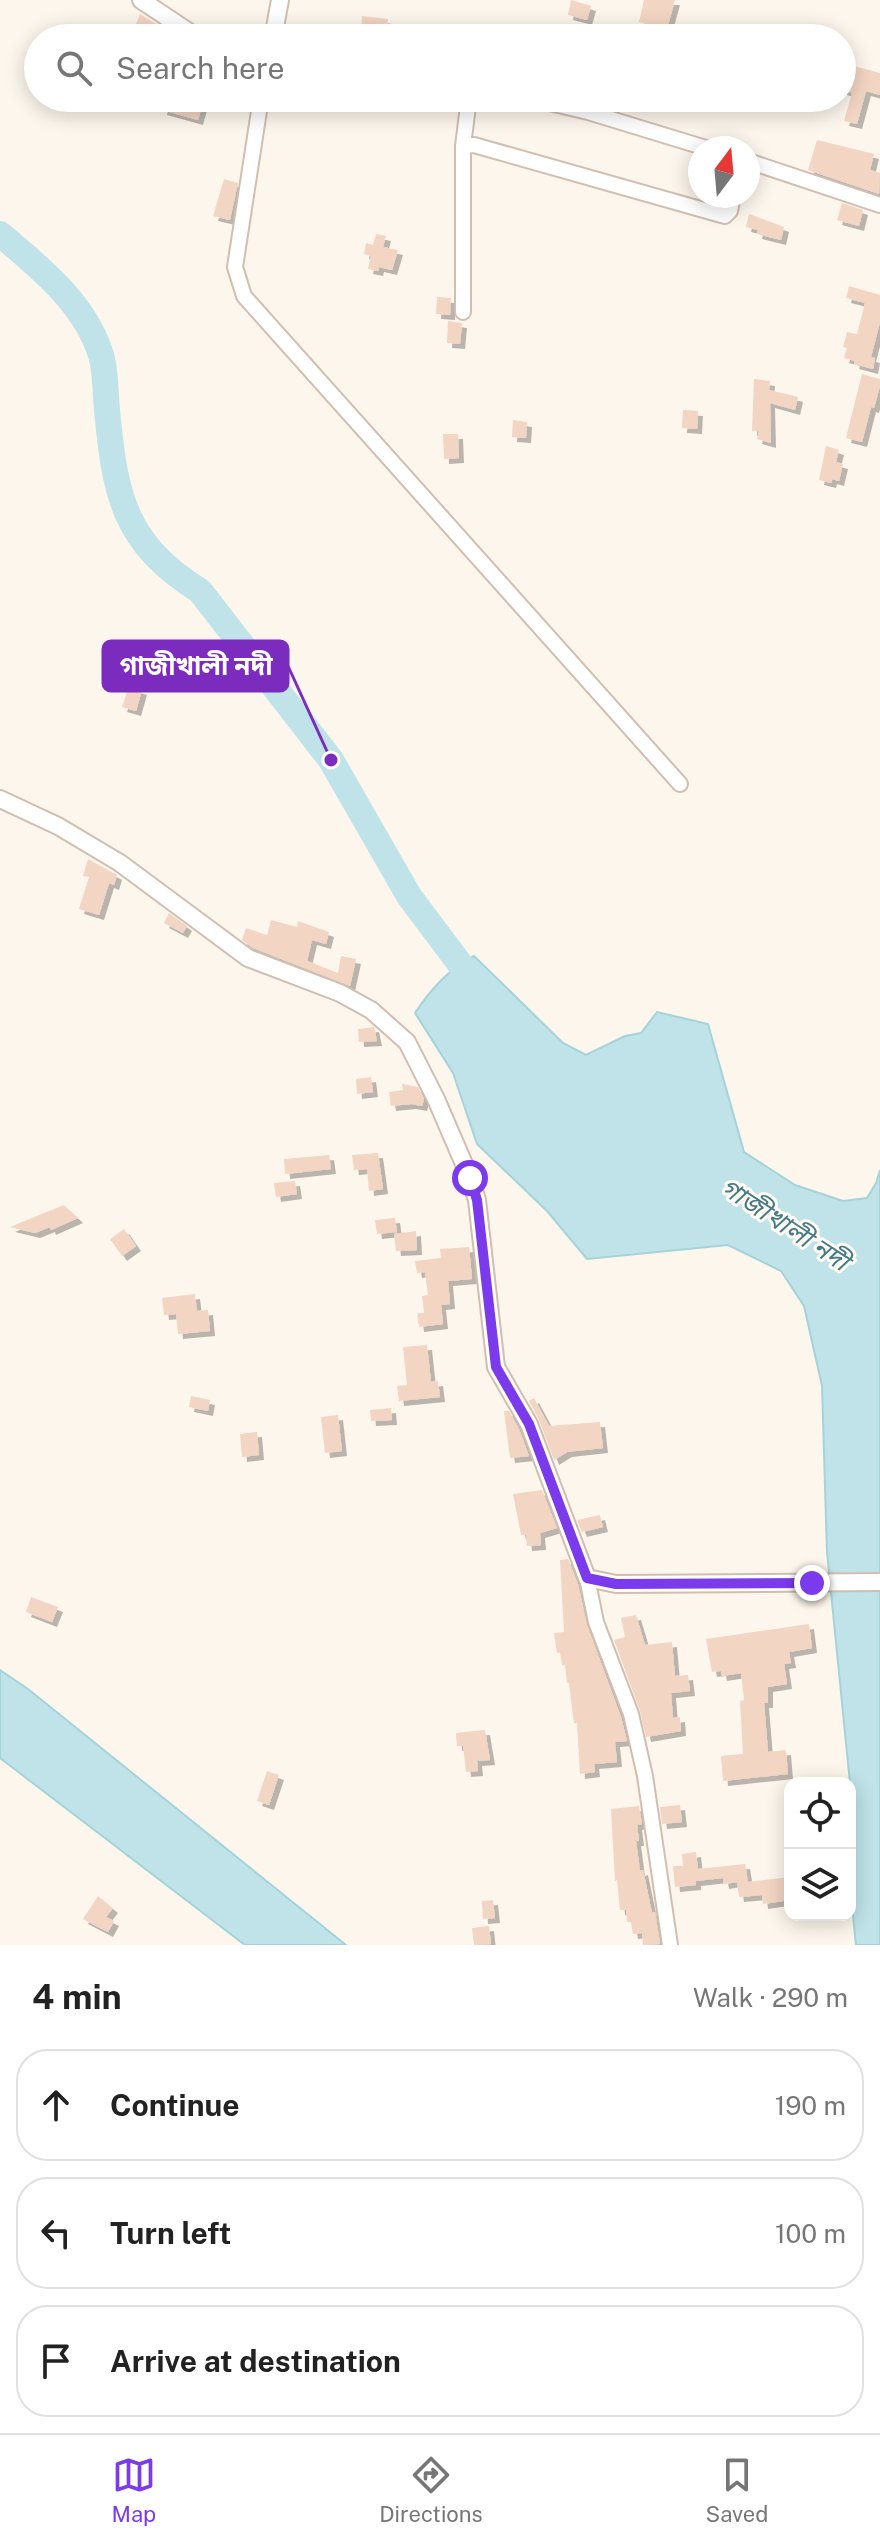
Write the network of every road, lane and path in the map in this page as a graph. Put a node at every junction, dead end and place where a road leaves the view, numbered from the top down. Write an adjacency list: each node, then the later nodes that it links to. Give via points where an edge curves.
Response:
1 (141, 0): 3 (street)
2 (280, 0): 4 (street)
3 (177, 24)
4 (276, 24)
5 (259, 112): 16 (street, via 235,267 244,296)
6 (467, 112): 9 (street)
7 (588, 112): 8 (street)
8 (688, 143)
9 (463, 146): 12 (street); 15 (street)
10 (760, 165): 11 (street)
11 (880, 205)
12 (688, 206)
13 (697, 208): 14 (street, via 725,216)
14 (731, 208)
15 (463, 312)
16 (680, 784)
17 (0, 799): 18 (street, via 120,863 248,958 340,993 371,1010 407,1042 477,1200 496,1367 529,1424)
18 (587, 1578): 19 (street, via 616,1584); 20 (street, via 596,1622 631,1714)
19 (880, 1582)
20 (670, 1945)

